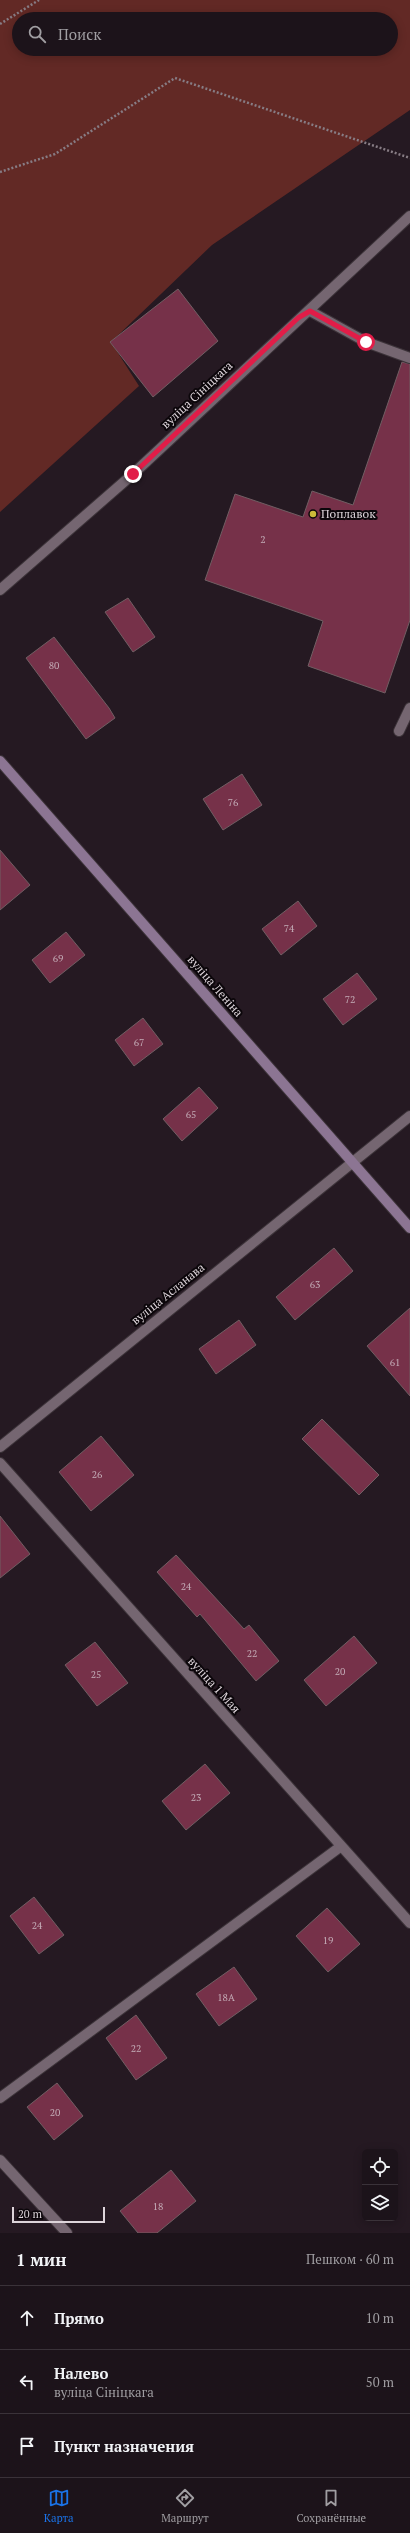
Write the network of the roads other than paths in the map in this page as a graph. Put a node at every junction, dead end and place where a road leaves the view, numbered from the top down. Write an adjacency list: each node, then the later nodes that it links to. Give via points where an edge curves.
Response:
1 (410, 216): 2 (street, вуліца Сініцкага)
2 (310, 311): 3 (street, via 366,342); 4 (street, вуліца Сініцкага, via 298,318 133,474)
3 (410, 358)
4 (0, 590)
5 (410, 708): 6 (street)
6 (400, 731)
7 (0, 761): 9 (main road, вуліца Леніна)
8 (410, 1116): 9 (street, вуліца Асланава)
9 (352, 1162): 10 (main road, вуліца Леніна); 11 (street, вуліца Асланава)
10 (410, 1228)
11 (0, 1447)
12 (0, 1463): 13 (street, вуліца 1 Мая)
13 (340, 1847): 14 (street, вуліца 1 Мая); 15 (street)
14 (410, 1923)
15 (0, 2098)
16 (0, 2160): 17 (street)
17 (67, 2233)

